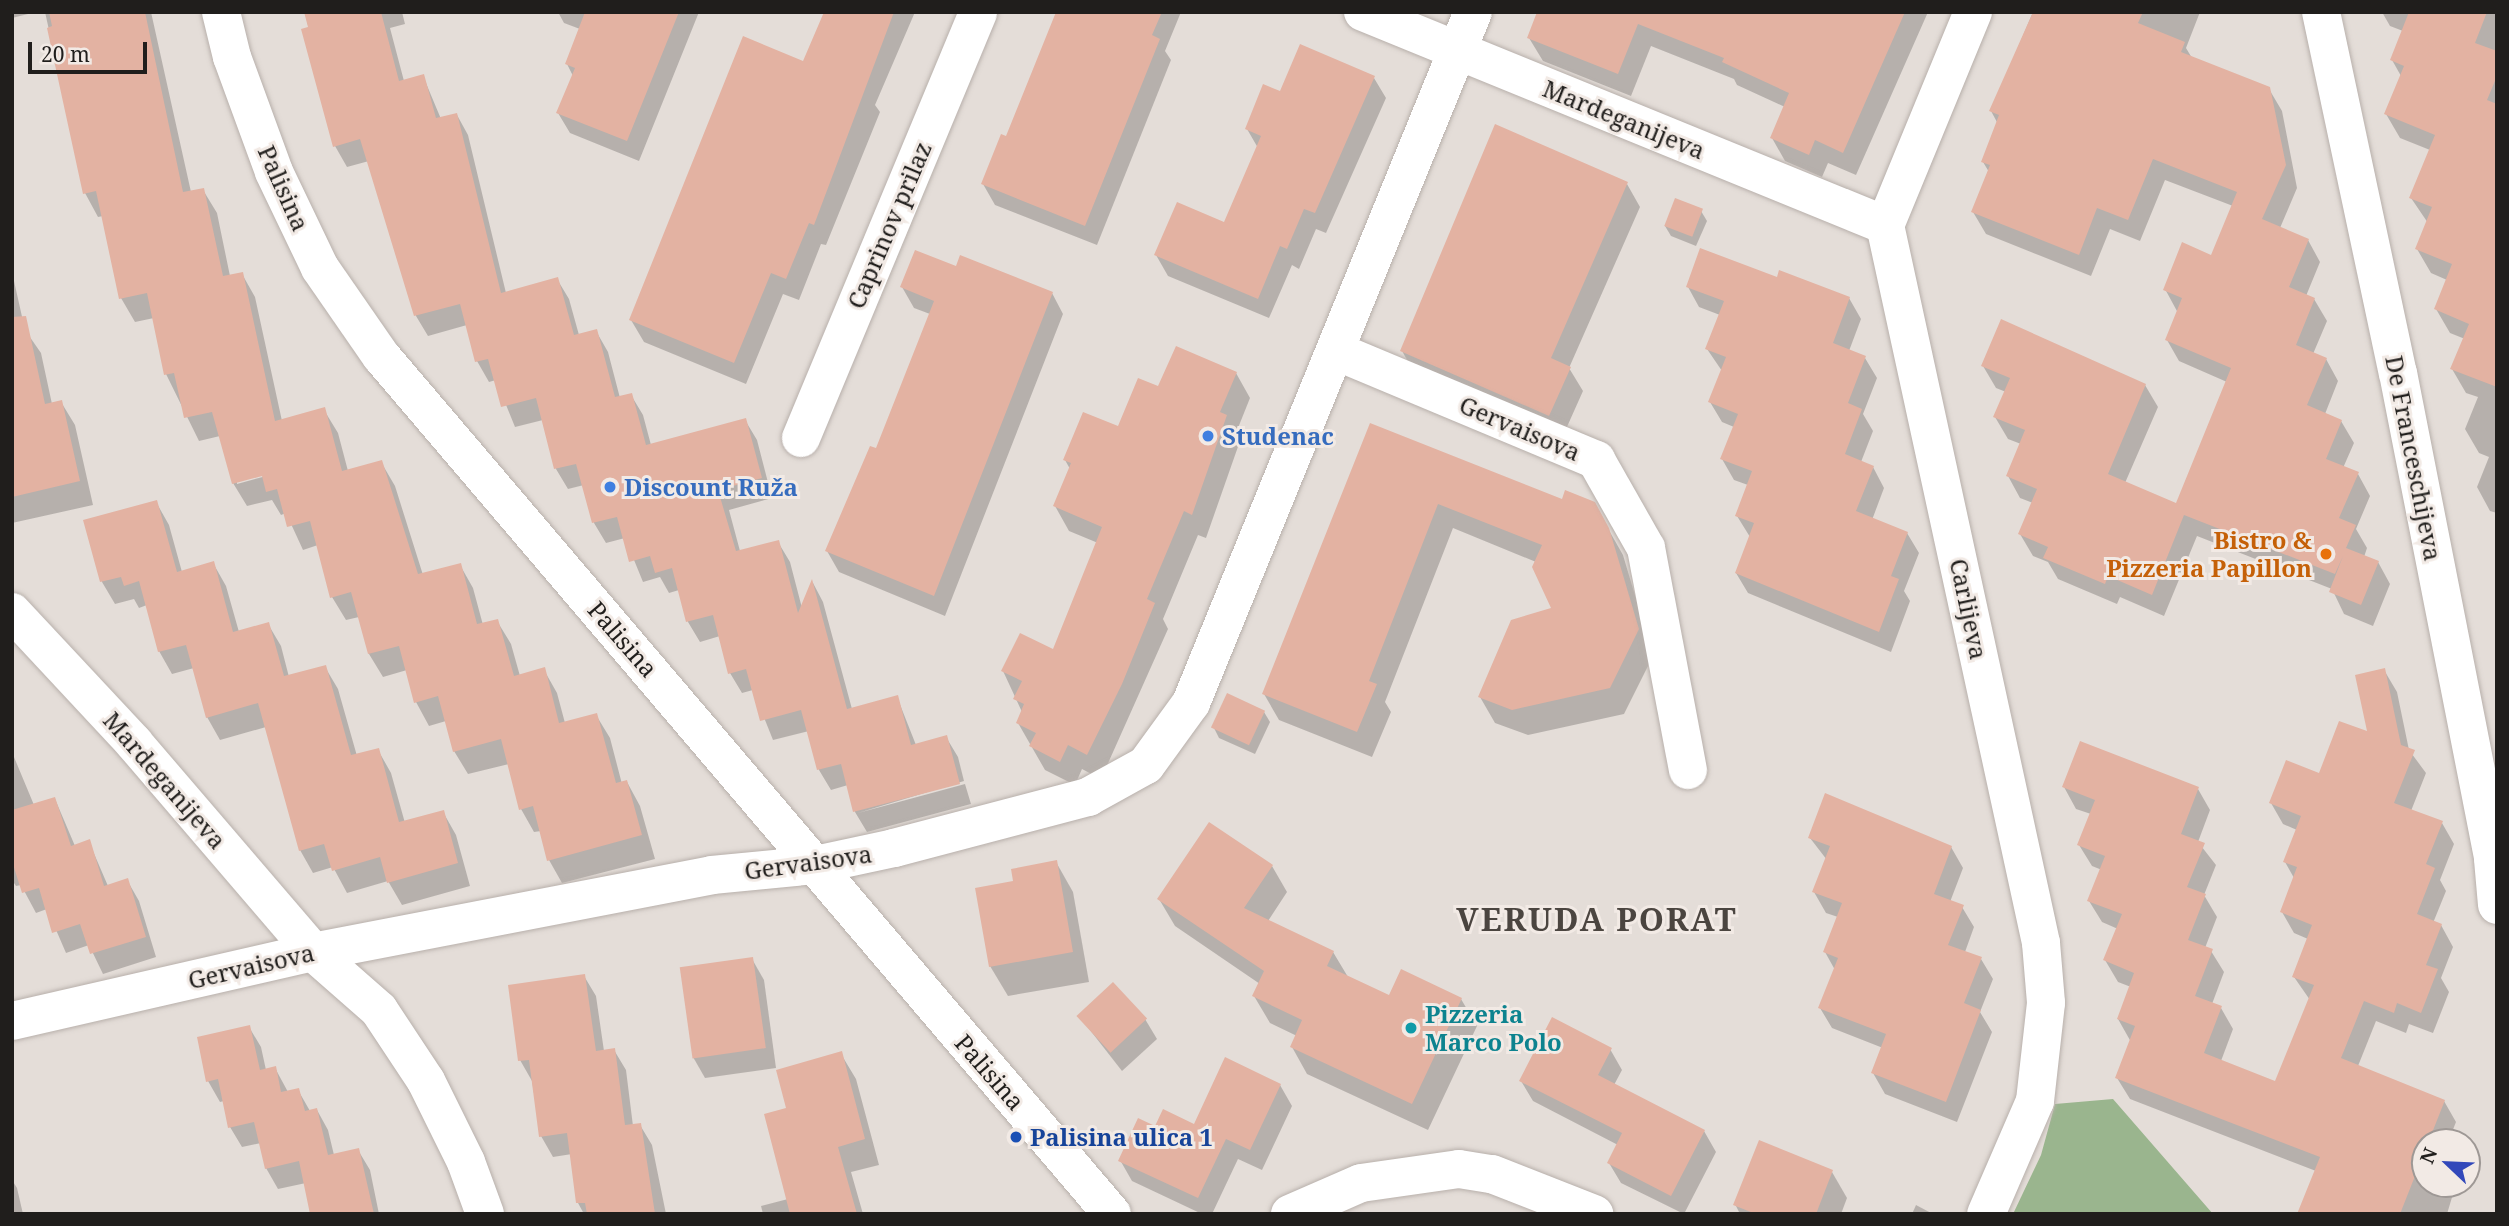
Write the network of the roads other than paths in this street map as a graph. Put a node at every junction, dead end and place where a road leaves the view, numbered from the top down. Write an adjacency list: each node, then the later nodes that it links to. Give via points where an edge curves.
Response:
1 (221, 12): 13 (street, Palisina, via 232,57 274,172 320,268 381,356)
2 (978, 12): 10 (street, Caprinov prilaz)
3 (1363, 12): 7 (street, Mardeganijeva)
4 (1473, 12): 7 (street, Gervaisova)
5 (1973, 12): 8 (street)
6 (2322, 12): 14 (street, De Franceschijeva, via 2398,373 2493,859)
7 (1457, 51): 8 (street, Mardeganijeva); 9 (street, Gervaisova)
8 (1885, 225): 21 (street, Carlijeva, via 2041,943 2046,1003 2035,1101)
9 (1336, 351): 12 (street, Gervaisova, via 1596,460 1646,548); 13 (street, Gervaisova, via 1191,703 1146,765 1088,797)
10 (801, 438)
11 (12, 612): 15 (street, Mardeganijeva, via 134,743)
12 (1688, 770)
13 (815, 865): 15 (street, Gervaisova, via 712,875); 18 (street, Palisina)
14 (2497, 905)
15 (313, 952): 16 (street, Gervaisova); 17 (street, Mardeganijeva, via 379,1010 426,1081)
16 (12, 1021)
17 (485, 1214)
18 (1112, 1214)
19 (1290, 1214): 20 (street, via 1361,1183 1459,1170 1492,1174)
20 (1594, 1214)
21 (1986, 1214)

